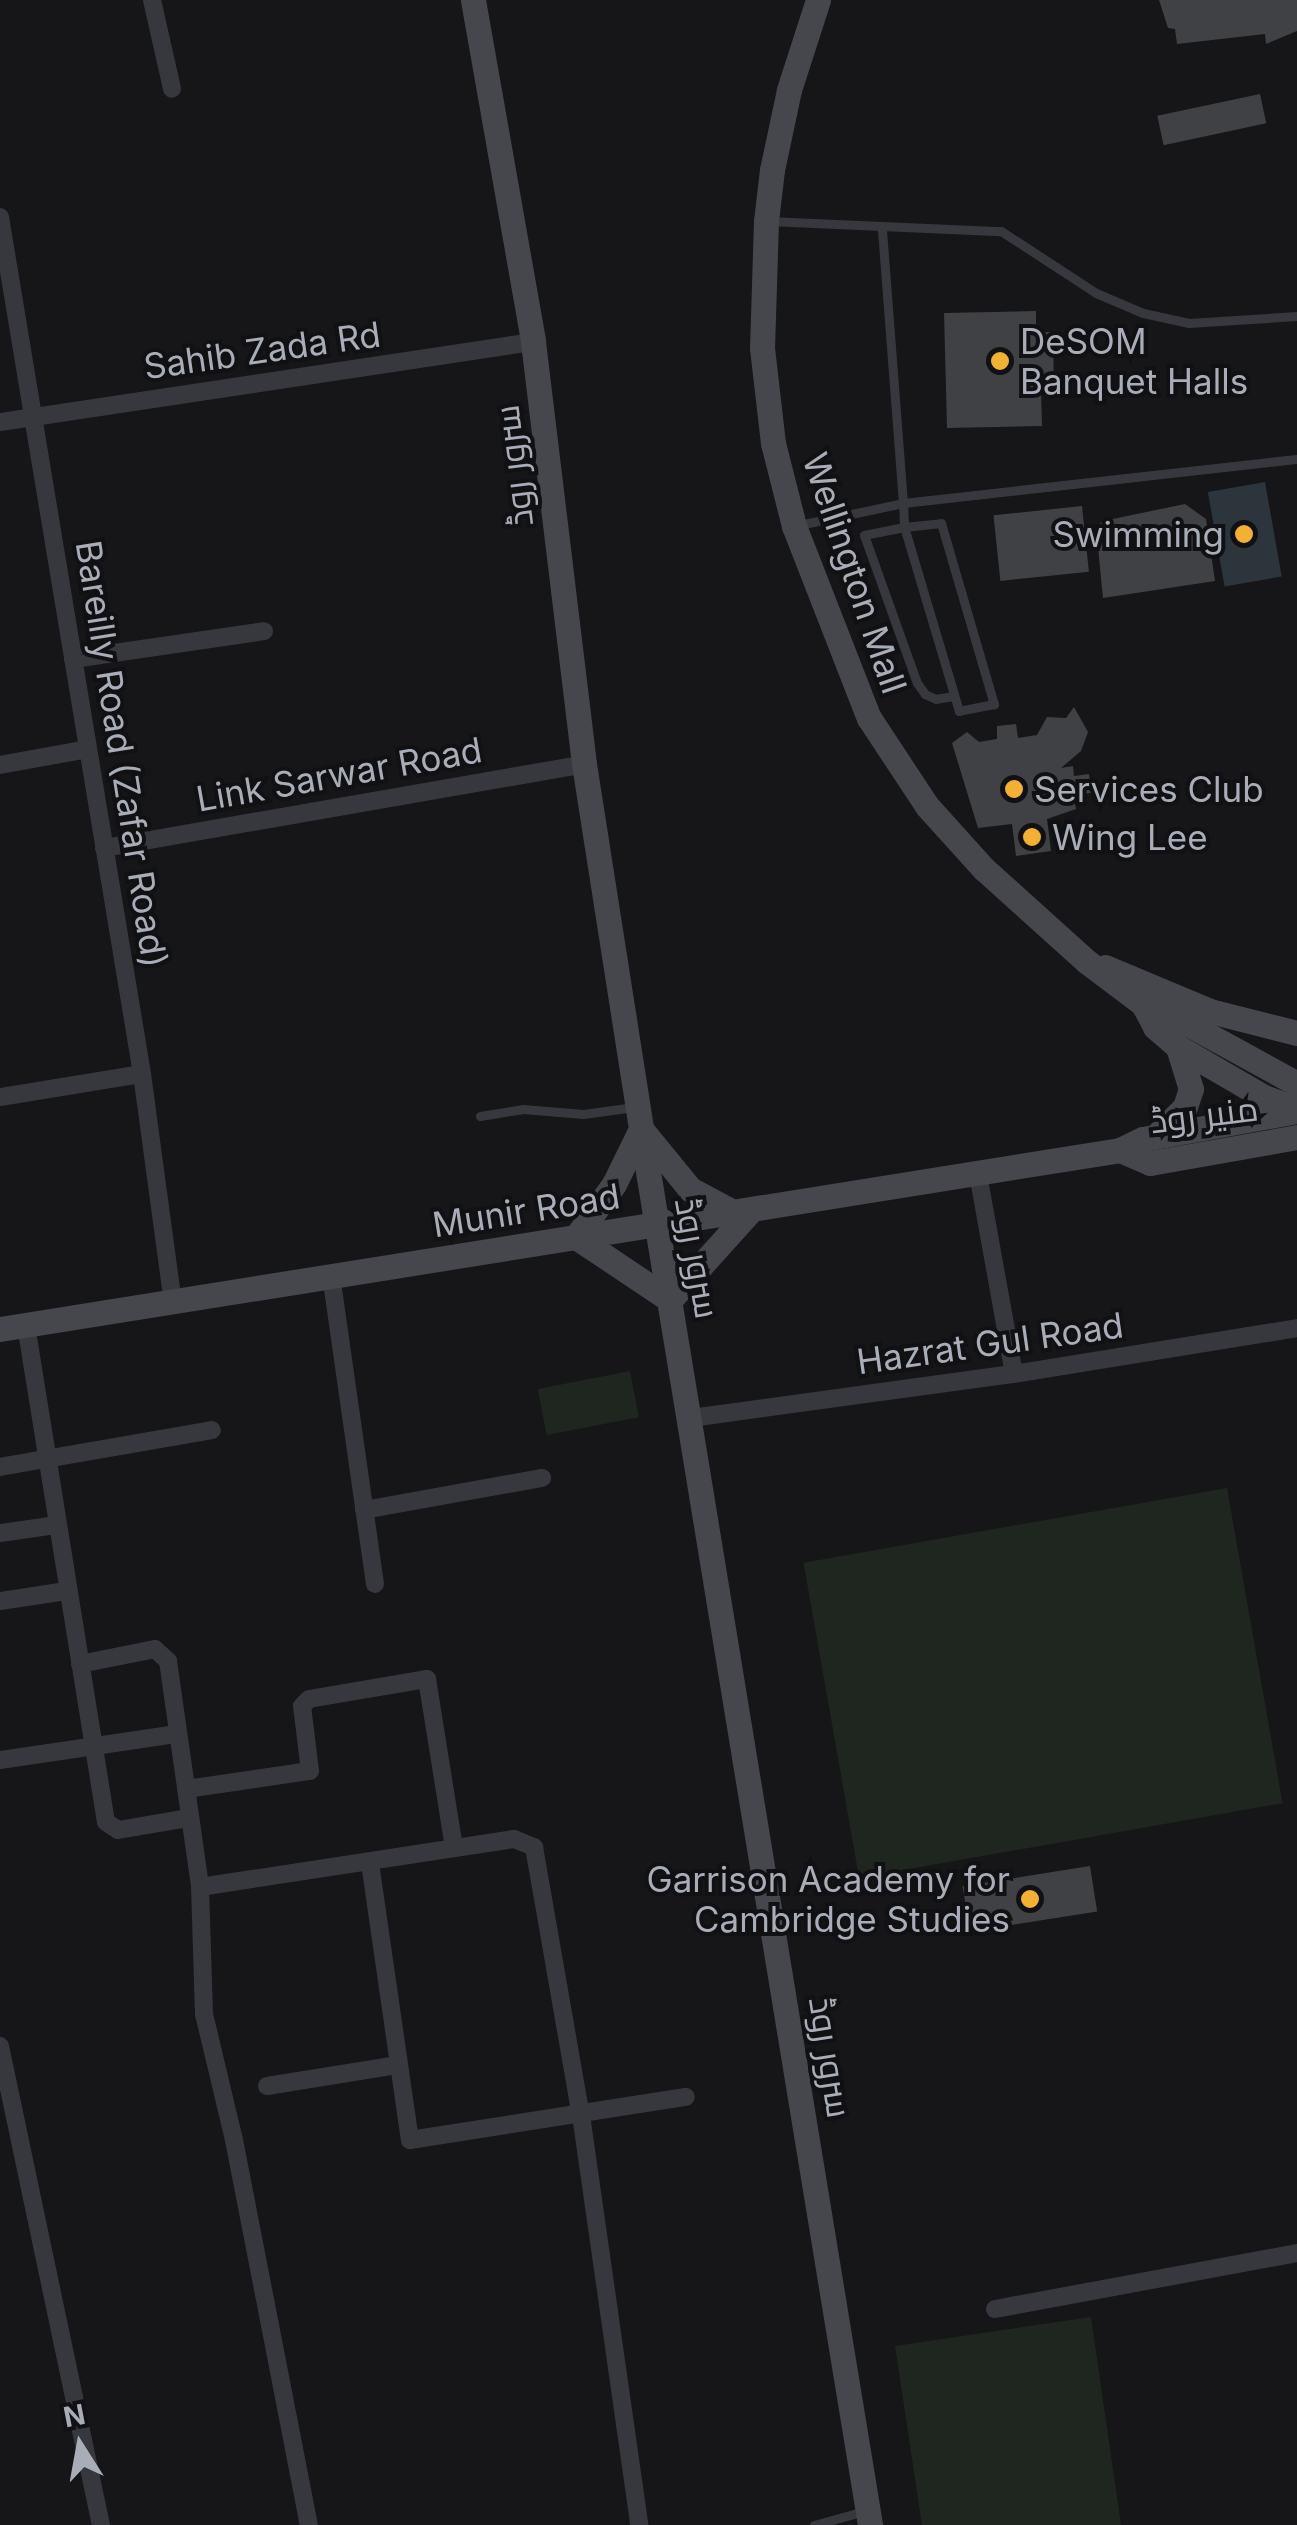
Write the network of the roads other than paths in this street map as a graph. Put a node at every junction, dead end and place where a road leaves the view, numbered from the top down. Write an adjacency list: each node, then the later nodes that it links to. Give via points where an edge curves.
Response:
1 (152, 0): 4 (street)
2 (473, 0): 9 (street, سرور روڈ)
3 (818, 0): 6 (street, Wellington Mall, via 789,90)
4 (172, 89)
5 (0, 217): 10 (street, Bareilly Road (Zafar Road))
6 (766, 221): 7 (lane); 14 (street, Wellington Mall, via 762,348 773,443)
7 (882, 228): 8 (lane, via 1001,231 1096,294 1189,323); 13 (lane)
8 (1297, 316)
9 (533, 342): 10 (street, Sahib Zada Rd); 20 (street, سرور روڈ)
10 (33, 417): 11 (street, Sahib Zada Rd); 17 (street, Bareilly Road (Zafar Road))
11 (0, 422)
12 (1297, 459): 13 (lane)
13 (903, 503): 14 (lane); 15 (lane)
14 (794, 526): 23 (street, Wellington Mall, via 869,718 927,806 984,869)
15 (904, 528): 18 (lane); 18 (lane, via 864,535 917,683 936,699); 18 (lane, via 942,522 994,704 959,711)
16 (264, 630): 17 (street)
17 (73, 660): 19 (street, Bareilly Road (Zafar Road))
18 (954, 696)
19 (88, 748): 21 (street); 22 (street, Bareilly Road (Zafar Road))
20 (584, 764): 22 (street, Link Sarwar Road); 32 (street, سرور روڈ)
21 (0, 765)
22 (104, 848): 27 (street, Bareilly Road (Zafar Road))
23 (1086, 961): 24 (street, Wellington Mall); 25 (street, via 1210,1012)
24 (1143, 1004): 26 (street, Wellington Mall, via 1155,1027); 28 (street, Wellington Mall)
25 (1297, 1033)
26 (1178, 1047): 30 (street, Wellington Mall); 33 (street, via 1191,1089 1185,1107)
27 (142, 1074): 29 (street); 42 (street, Bareilly Road (Zafar Road))
28 (1297, 1084)
29 (0, 1096)
30 (1297, 1110): 33 (street, Munir Road)
31 (480, 1116): 32 (lane, via 522,1109)
32 (640, 1118): 37 (street, via 690,1189); 38 (street, سرور روڈ); 39 (street, via 614,1184)
33 (1156, 1137): 35 (street, Munir Road)
34 (1297, 1137): 35 (street, منیر روڈ, via 1150,1162)
35 (1120, 1150): 36 (street, Munir Road)
36 (978, 1174): 37 (street, Munir Road); 45 (street)
37 (744, 1211): 38 (street, Munir Road); 41 (street)
38 (656, 1225): 39 (street, Munir Road); 41 (street, سرور روڈ)
39 (576, 1237): 40 (street, Munir Road); 41 (street)
40 (331, 1275): 42 (street, Munir Road); 51 (street)
41 (670, 1300): 46 (street, سرور روڈ)
42 (173, 1303): 43 (street, Munir Road)
43 (13, 1327): 48 (street)
44 (1297, 1328): 45 (street, Hazrat Gul Road)
45 (1014, 1374): 46 (street, Hazrat Gul Road)
46 (691, 1418): 73 (street, سرور روڈ)
47 (212, 1430): 48 (street)
48 (49, 1460): 49 (street); 52 (street)
49 (0, 1467)
50 (542, 1478): 51 (street)
51 (364, 1510): 54 (street)
52 (56, 1525): 53 (street); 55 (street)
53 (0, 1533)
54 (375, 1584)
55 (66, 1591): 56 (street); 57 (street)
56 (0, 1601)
57 (80, 1664): 58 (street, via 155,1649 168,1661); 59 (street)
58 (177, 1734): 59 (street); 61 (street)
59 (94, 1745): 60 (street); 62 (street, via 110,1828)
60 (0, 1760)
61 (186, 1789): 62 (street); 63 (street, via 310,1771 302,1706 309,1699 427,1679)
62 (189, 1818): 65 (street)
63 (454, 1847): 64 (street); 70 (street, via 514,1839 534,1847)
64 (370, 1862): 65 (street); 67 (street)
65 (200, 1887): 75 (street, via 204,2014)
66 (0, 2046): 74 (street)
67 (398, 2065): 68 (street); 70 (street, via 410,2140)
68 (267, 2086)
69 (686, 2098): 70 (street)
70 (581, 2115): 76 (street)
71 (1297, 2253): 72 (street)
72 (995, 2309)
73 (869, 2518): 77 (lane)
74 (102, 2525)
75 (309, 2525)
76 (638, 2525)
77 (814, 2525)

